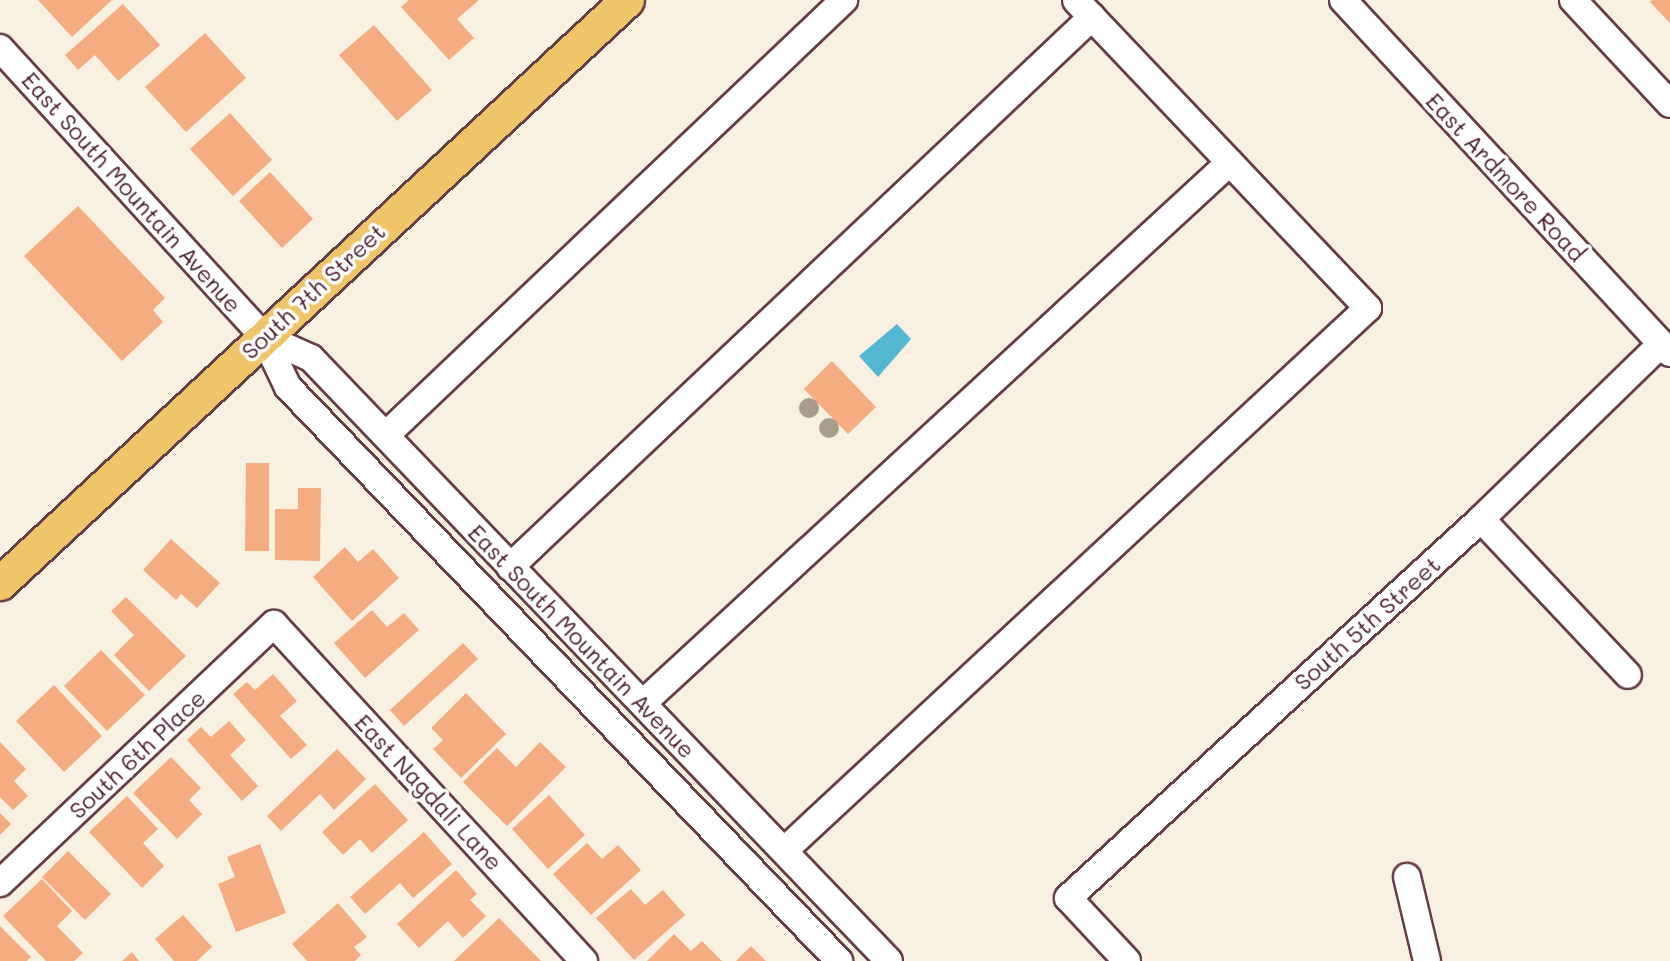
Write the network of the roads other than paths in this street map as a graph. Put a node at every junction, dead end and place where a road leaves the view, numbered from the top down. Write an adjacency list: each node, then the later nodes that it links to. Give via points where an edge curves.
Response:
1 (627, 0): 9 (main road, South 7th Street)
2 (844, 0): 11 (street)
3 (1343, 0): 10 (street, East Ardmore Road)
4 (1573, 0): 7 (street)
5 (1084, 8): 8 (street); 13 (street)
6 (0, 48): 9 (street, East South Mountain Avenue)
7 (1670, 104)
8 (1230, 162): 17 (street); 18 (street, via 1368,308)
9 (264, 337): 11 (street, East South Mountain Avenue, via 311,358); 14 (main road, South 7th Street); 23 (street, East South Mountain Avenue, via 288,387)
10 (1666, 349): 12 (street, South 5th Street)
11 (386, 435): 13 (street, East South Mountain Avenue)
12 (1481, 519): 16 (street); 24 (street, South 5th Street, via 1068,898)
13 (509, 567): 17 (street, East South Mountain Avenue)
14 (0, 583)
15 (274, 624): 20 (street, South 6th Place); 22 (street, East Nagdali Lane)
16 (1628, 675)
17 (643, 703): 18 (street, East South Mountain Avenue)
18 (785, 850): 21 (street, East South Mountain Avenue)
19 (1407, 877): 25 (street)
20 (0, 883)
21 (878, 957)
22 (584, 961)
23 (839, 961)
24 (1127, 961)
25 (1427, 961)

